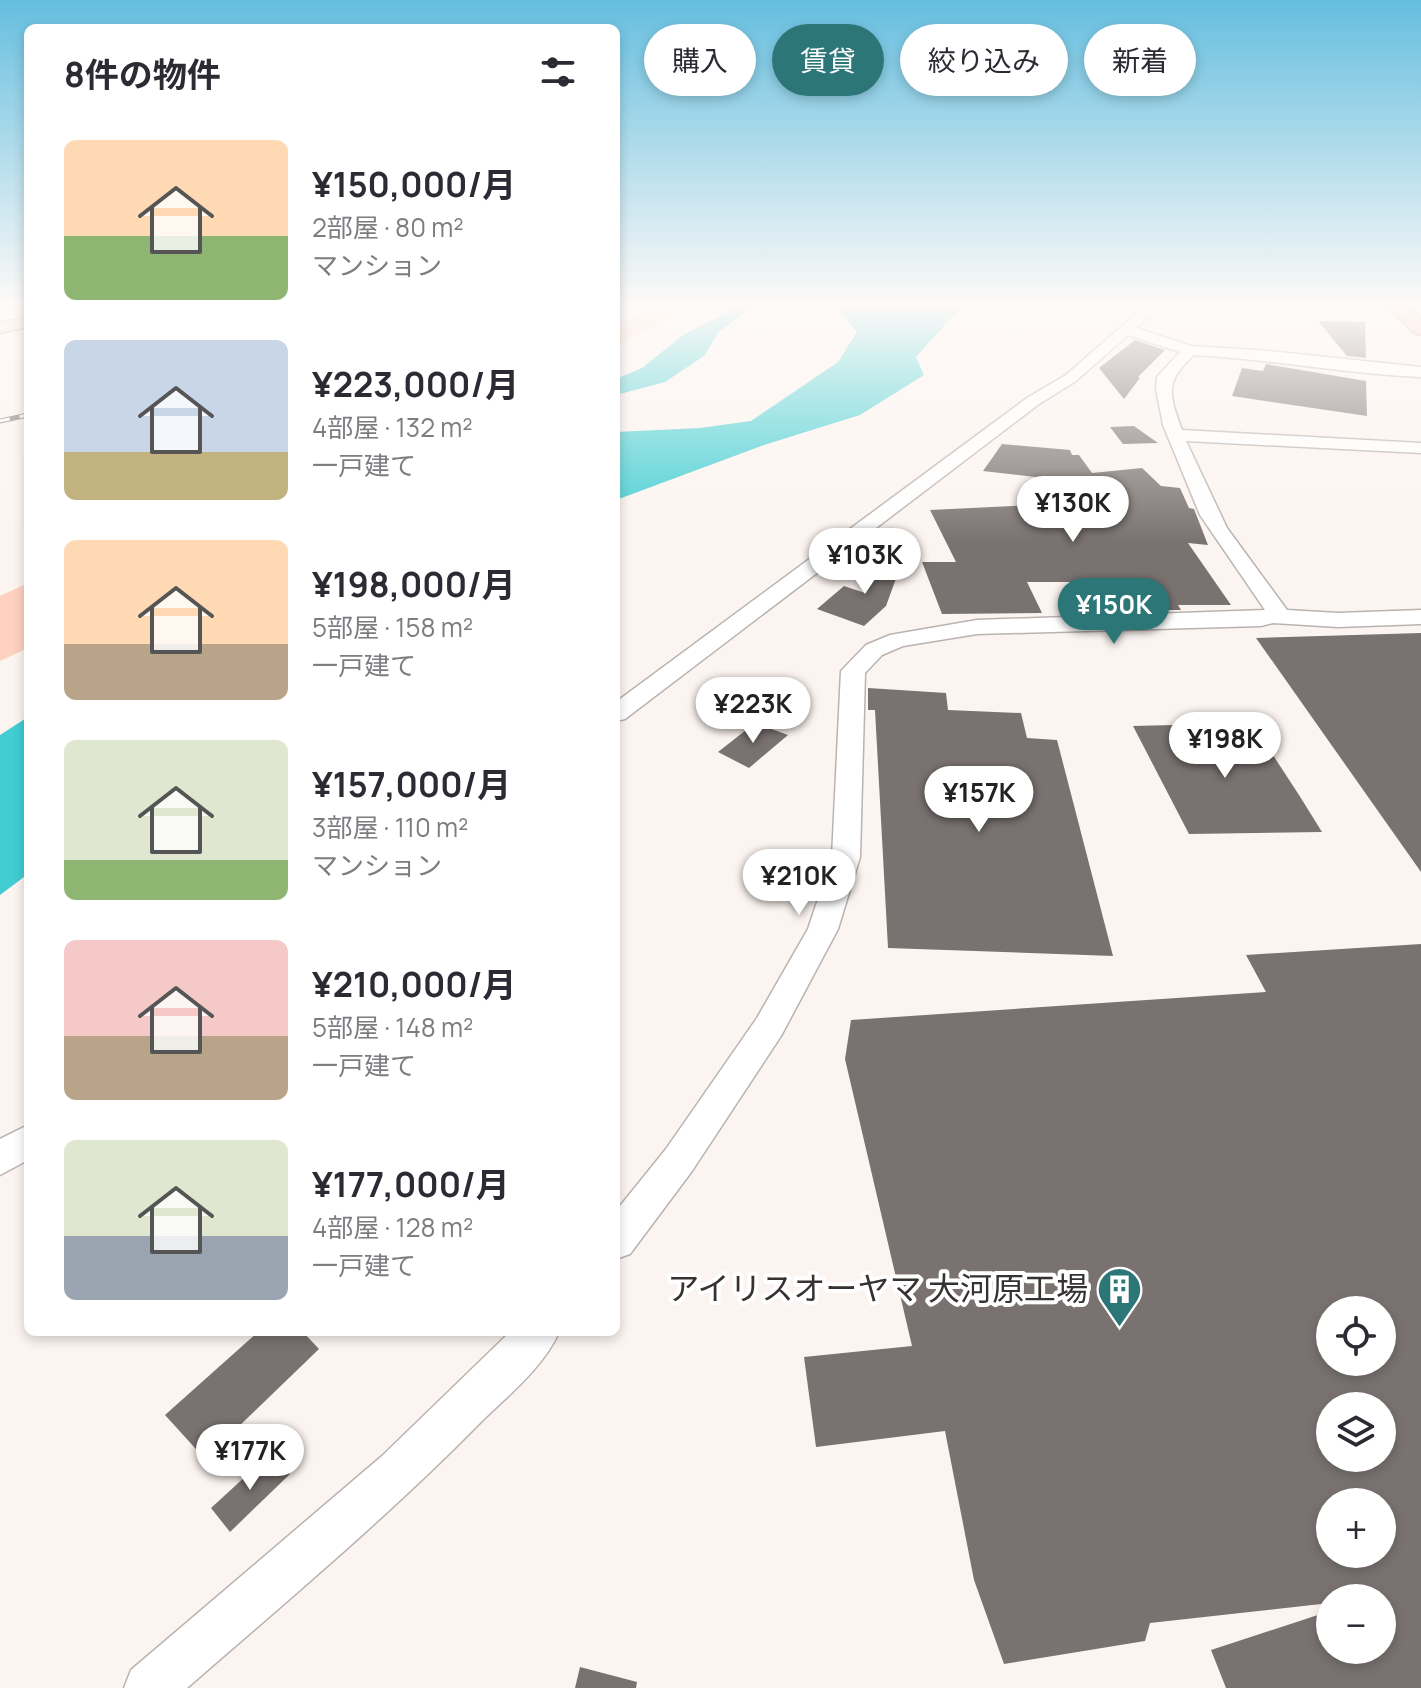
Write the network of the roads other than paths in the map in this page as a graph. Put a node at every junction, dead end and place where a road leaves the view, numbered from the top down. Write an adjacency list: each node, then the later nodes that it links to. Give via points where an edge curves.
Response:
1 (1060, 385): 7 (street)
2 (1164, 385): 3 (street)
3 (1175, 435): 4 (street); 5 (street, via 1211,516 1277,611)
4 (1421, 448)
5 (1272, 616): 6 (street); 10 (street, via 977,627 898,640 862,658 853,671 846,857 823,929 769,1027)
6 (1421, 617)
7 (620, 711)
8 (24, 1143): 9 (street)
9 (0, 1159)
10 (620, 1236)
11 (534, 1336): 12 (street, via 370,1497)
12 (149, 1688)

